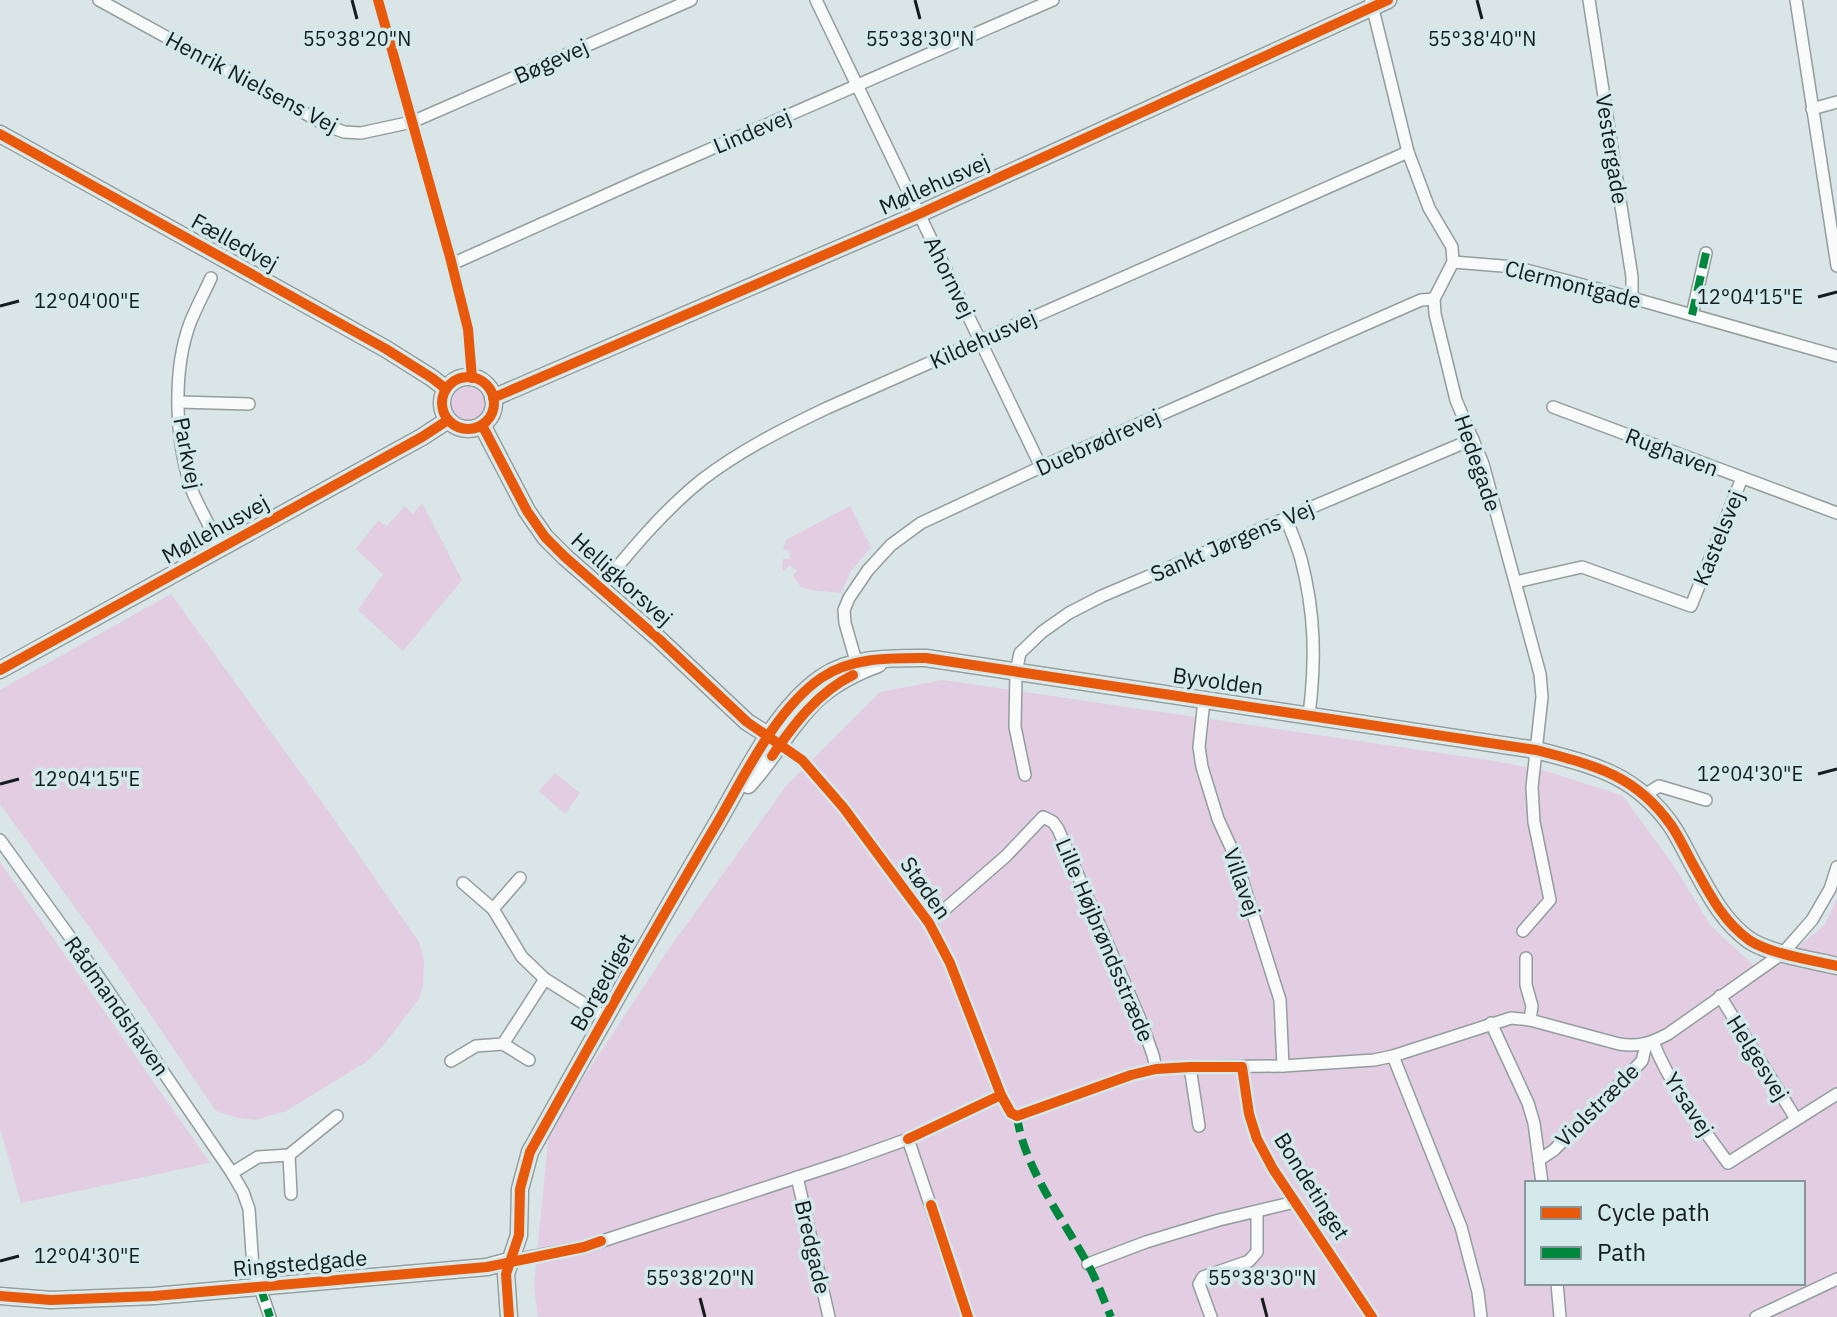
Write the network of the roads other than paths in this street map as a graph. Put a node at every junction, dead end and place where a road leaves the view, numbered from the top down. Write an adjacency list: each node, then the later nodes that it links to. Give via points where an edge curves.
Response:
1 (99, 0): 12 (street, Henrik Nielsens Vej, via 328,126 361,133)
2 (378, 0): 12 (street)
3 (691, 0): 12 (street, Bøgevej)
4 (816, 0): 9 (street, Ahornvej)
5 (1053, 0): 9 (street, Lindevej)
6 (1589, 0): 21 (street, Vestergade)
7 (1796, 0): 11 (street)
8 (1377, 3): 14 (street); 15 (street, Møllehusvej)
9 (858, 86): 15 (street, Ahornvej); 18 (street, Lindevej)
10 (1837, 102): 11 (street)
11 (1812, 109): 19 (street)
12 (412, 122): 18 (street)
13 (0, 134): 27 (street, Fælledvej, via 386,349)
14 (1408, 152): 17 (street, via 1429,208 1452,247); 24 (street, Kildehusvej)
15 (919, 214): 24 (street, Ahornvej); 28 (street, Møllehusvej)
16 (1706, 253): 23 (street)
17 (1453, 262): 21 (street, Clermontgade, via 1515,267); 22 (street)
18 (452, 264): 26 (street, via 468,329)
19 (1837, 266)
20 (211, 278): 29 (street, Parkvej, via 190,325 178,373)
21 (1632, 298): 23 (street, Clermontgade)
22 (1434, 299): 34 (street, Hedegade, via 1456,400); 35 (street, Duebrødrevej, via 1421,300)
23 (1692, 315): 25 (street, Clermontgade)
24 (981, 341): 35 (street, Ahornvej); 41 (street, Kildehusvej, via 814,414 729,461 670,509)
25 (1837, 356)
26 (472, 378): 27 (street); 28 (street, via 486,385)
27 (446, 389): 32 (street, via 442,405)
28 (493, 398): 33 (street, via 492,413)
29 (179, 402): 30 (street, Parkvej); 39 (street, Parkvej, via 193,492)
30 (249, 404)
31 (1553, 407): 36 (street, Rughaven)
32 (448, 420): 33 (street, via 464,429); 39 (street, Møllehusvej)
33 (482, 425): 41 (street, Helligkorsvej, via 545,537)
34 (1473, 439): 38 (street, Sankt Jørgens Vej); 40 (street, Hedegade)
35 (1041, 467): 43 (street, Duebrødrevej, via 928,518 891,545 844,610)
36 (1742, 478): 37 (street, Rughaven); 40 (street, Kastelsvej, via 1691,606 1582,567)
37 (1837, 513)
38 (1286, 518): 45 (street, Sankt Jørgens Vej, via 1069,613 1020,653); 47 (street, via 1311,608 1314,668)
39 (220, 548): 44 (street, Møllehusvej)
40 (1516, 582): 49 (street, Hedegade, via 1542,685)
41 (600, 588): 48 (street, Helligkorsvej, via 747,722)
42 (894, 659): 43 (street, Byvolden); 45 (street, Byvolden, via 926,658); 48 (street, Byvolden, via 839,682)
43 (856, 661): 48 (street, Byvolden, via 799,695)
44 (0, 670)
45 (1016, 672): 46 (street, Byvolden); 50 (street, via 1015,727)
46 (1204, 700): 47 (street, Byvolden); 73 (street, Villavej, via 1202,767 1280,1000)
47 (1309, 715): 49 (street, Byvolden)
48 (774, 740): 58 (street, Støden, via 802,760 843,807); 65 (street, Borgediget, via 726,808)
49 (1536, 750): 51 (street, Byvolden, via 1592,765); 59 (street, Hedegade, via 1534,822 1550,900)
50 (1025, 775)
51 (1645, 795): 52 (street, via 1659,786); 60 (street, Byvolden, via 1673,828 1714,905 1731,925 1750,940)
52 (1706, 800)
53 (0, 840): 85 (street, Rådmandshaven)
54 (1837, 867): 60 (street, via 1812,920)
55 (520, 878): 57 (street)
56 (463, 883): 57 (street)
57 (493, 909): 63 (street, via 522,957)
58 (929, 923): 76 (street, Lille Højbrøndsstræde, via 1043,817 1053,822 1140,1019); 78 (street, Støden)
59 (1523, 931)
60 (1783, 953): 62 (street, Byvolden); 64 (street)
61 (1526, 958): 66 (street)
62 (1837, 966)
63 (545, 979): 65 (street); 68 (street)
64 (1720, 996): 69 (street); 80 (street, Helgesvej)
65 (605, 1017): 91 (street, Borgediget, via 530,1152 520,1189 519,1235)
66 (1530, 1020): 67 (street); 69 (street, via 1619,1044)
67 (1491, 1023): 70 (street); 84 (street, via 1528,1103)
68 (503, 1044): 71 (street); 72 (street, via 476,1046)
69 (1649, 1044): 80 (street, Yrsavej, via 1728,1163); 84 (street, Violstræde, via 1642,1061)
70 (1393, 1056): 73 (street); 103 (street, via 1461,1227)
71 (529, 1060)
72 (451, 1061)
73 (1283, 1066): 75 (street)
74 (1190, 1067): 75 (street); 76 (street); 81 (street)
75 (1242, 1067): 89 (street, Bondetinget, via 1257,1139)
76 (1156, 1069): 78 (street, Støden, via 1017,1116)
77 (1837, 1094): 80 (street)
78 (1001, 1095): 82 (street, Ringstedgade)
79 (337, 1116): 83 (street)
80 (1796, 1119)
81 (1199, 1126)
82 (908, 1139): 86 (street, Ringstedgade); 100 (street)
83 (289, 1155): 85 (street, via 258,1157); 88 (street)
84 (1539, 1160): 87 (street)
85 (232, 1173): 95 (street, Rådmandshaven, via 249,1209 253,1268)
86 (797, 1177): 91 (street, Ringstedgade, via 584,1247); 99 (street, Bredgade)
87 (1542, 1181)
88 (291, 1194)
89 (1295, 1202): 90 (street); 102 (street, Bondetinget)
90 (1257, 1212): 92 (street); 101 (street, via 1254,1256 1203,1277 1199,1284)
91 (509, 1261): 95 (street, Ringstedgade); 98 (street, Borgediget)
92 (1088, 1264)
93 (1837, 1279): 105 (street)
94 (1557, 1285): 104 (street)
95 (260, 1286): 96 (street, Ringstedgade, via 53,1300); 97 (street, Rådmandshaven)
96 (0, 1296)
97 (270, 1317)
98 (509, 1317)
99 (829, 1317)
100 (968, 1317)
101 (1211, 1317)
102 (1372, 1317)
103 (1481, 1317)
104 (1560, 1317)
105 (1756, 1317)

